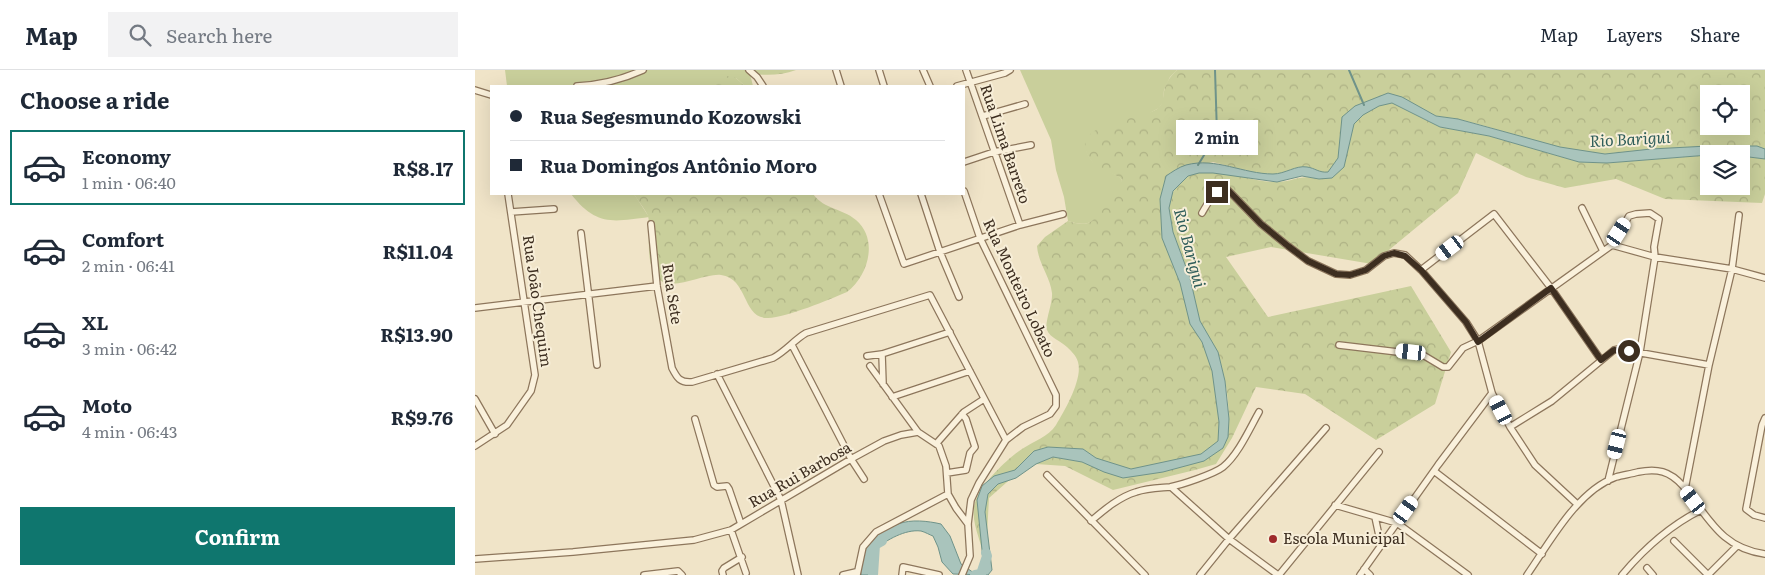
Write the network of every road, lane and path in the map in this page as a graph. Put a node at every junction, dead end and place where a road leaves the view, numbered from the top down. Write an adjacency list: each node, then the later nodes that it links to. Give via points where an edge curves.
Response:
1 (643, 70): 9 (street, via 625,78)
2 (749, 70): 10 (street)
3 (836, 70): 11 (street)
4 (879, 70): 12 (street)
5 (923, 70): 13 (street)
6 (966, 70): 8 (street, Rua Lima Barreto)
7 (1009, 70): 8 (street)
8 (970, 82): 14 (street); 18 (street, Rua Lima Barreto)
9 (589, 85)
10 (762, 85)
11 (841, 85)
12 (884, 85)
13 (930, 85)
14 (960, 85)
15 (475, 90): 16 (street)
16 (490, 95)
17 (1025, 104): 18 (street)
18 (983, 116): 20 (street, Rua Lima Barreto)
19 (1031, 144): 20 (street)
20 (994, 152): 21 (street); 33 (street, Rua Lima Barreto)
21 (965, 162)
22 (965, 194): 35 (street, Rua Monteiro Lobato)
23 (508, 195): 28 (street, Rua João Chequim)
24 (879, 195): 38 (street, via 904,264)
25 (921, 195): 38 (street)
26 (1582, 208): 37 (street)
27 (554, 209): 28 (street)
28 (511, 212): 47 (street, Rua João Chequim)
29 (1202, 213): 41 (street, via 1217,192 1228,190 1288,246 1308,261 1336,274 1350,275 1366,270 1384,256 1394,253 1405,256)
30 (1063, 214): 33 (street)
31 (1739, 215): 40 (street)
32 (651, 224): 43 (street, Rua Sete)
33 (1020, 225): 35 (street)
34 (581, 233): 45 (street)
35 (980, 238): 38 (street); 75 (street, Rua Monteiro Lobato, via 1056,395 1056,406 1050,414 1023,427)
36 (1612, 245): 37 (street); 39 (street); 39 (street, via 1629,216 1650,213 1659,219)
37 (1603, 251): 44 (street)
38 (940, 252): 46 (street)
39 (1655, 257): 40 (street); 53 (street)
40 (1732, 269): 42 (street); 58 (street)
41 (1421, 270): 44 (street, via 1494,214); 50 (street, via 1466,322)
42 (1765, 278)
43 (657, 286): 45 (street); 61 (street, Rua Sete, via 672,368 678,379 685,383)
44 (1551, 288): 50 (street); 56 (street)
45 (589, 293): 47 (street); 57 (street)
46 (959, 297)
47 (524, 301): 48 (street); 74 (street, Rua João Chequim, via 535,375 531,391 507,425)
48 (475, 308)
49 (950, 332): 52 (street, via 930,295 806,333); 54 (street); 60 (street)
50 (1478, 342): 51 (street, via 1463,348 1448,367 1423,355); 63 (street)
51 (1339, 344)
52 (792, 345): 61 (street, via 773,358); 79 (street)
53 (1640, 352): 56 (street, via 1619,349); 58 (street); 84 (street)
54 (882, 354): 55 (street); 62 (street)
55 (867, 356)
56 (1601, 360): 71 (street, via 1552,401)
57 (597, 365)
58 (1709, 365): 86 (street)
59 (870, 366): 62 (street)
60 (970, 371): 64 (street); 65 (street)
61 (717, 374): 88 (street)
62 (883, 384): 64 (street)
63 (1492, 393): 71 (street); 80 (street)
64 (892, 397): 73 (street)
65 (984, 399): 68 (street); 75 (street)
66 (475, 400): 74 (street)
67 (1259, 412): 85 (street, via 1224,466)
68 (962, 414): 76 (street); 81 (street, via 975,447 966,470)
69 (1765, 418): 93 (street, via 1746,509)
70 (695, 419): 96 (street, via 715,485 729,489)
71 (1510, 427): 89 (street, via 1535,465)
72 (1326, 428): 99 (street)
73 (918, 432): 76 (street); 79 (street, Rua Rui Barbosa, via 884,441)
74 (495, 434): 77 (street, Rua João Chequim)
75 (1006, 440): 97 (street, via 971,500)
76 (936, 444): 81 (street)
77 (475, 446)
78 (1379, 452): 90 (street)
79 (851, 458): 83 (street); 88 (street, Rua Rui Barbosa)
80 (1434, 471): 95 (street); 103 (street)
81 (947, 473): 87 (street)
82 (1047, 475): 94 (street)
83 (864, 479)
84 (1609, 481): 86 (street, via 1647,470 1659,470 1669,473); 89 (street)
85 (1171, 487): 94 (street, via 1133,492); 99 (street)
86 (1685, 489): 91 (street)
87 (948, 494): 97 (street); 110 (street, via 876,532 863,547)
88 (781, 500): 96 (street, Rua Rui Barbosa); 114 (street)
89 (1577, 504): 103 (street)
90 (1335, 506): 92 (street); 121 (street)
91 (1701, 510): 102 (street, via 1714,528); 126 (street, via 1667,532)
92 (1375, 517): 95 (street); 101 (street)
93 (1765, 518)
94 (1091, 521): 119 (street)
95 (1397, 523): 101 (street); 124 (street)
96 (741, 524): 98 (street, Rua Rui Barbosa)
97 (968, 524): 118 (street, via 970,556)
98 (731, 530): 105 (street); 106 (street, Rua Rui Barbosa, via 694,540)
99 (1229, 539): 120 (street); 121 (street)
100 (1674, 541): 128 (street)
101 (1381, 545): 108 (street)
102 (1737, 546): 104 (street); 128 (street)
103 (1542, 554): 125 (street)
104 (1765, 554)
105 (742, 557): 109 (street); 113 (street, via 724,568)
106 (475, 559)
107 (1647, 568): 127 (street)
108 (1364, 569): 122 (street); 123 (street)
109 (746, 573)
110 (856, 573): 115 (street)
111 (643, 575): 112 (street, via 678,571)
112 (682, 575)
113 (723, 575)
114 (798, 575)
115 (843, 575)
116 (901, 575): 117 (street, via 903,567)
117 (939, 575)
118 (962, 575)
119 (1145, 575)
120 (1200, 575)
121 (1278, 575)
122 (1360, 575)
123 (1370, 575)
124 (1468, 575)
125 (1527, 575)
126 (1622, 575)
127 (1653, 575)
128 (1708, 575)

